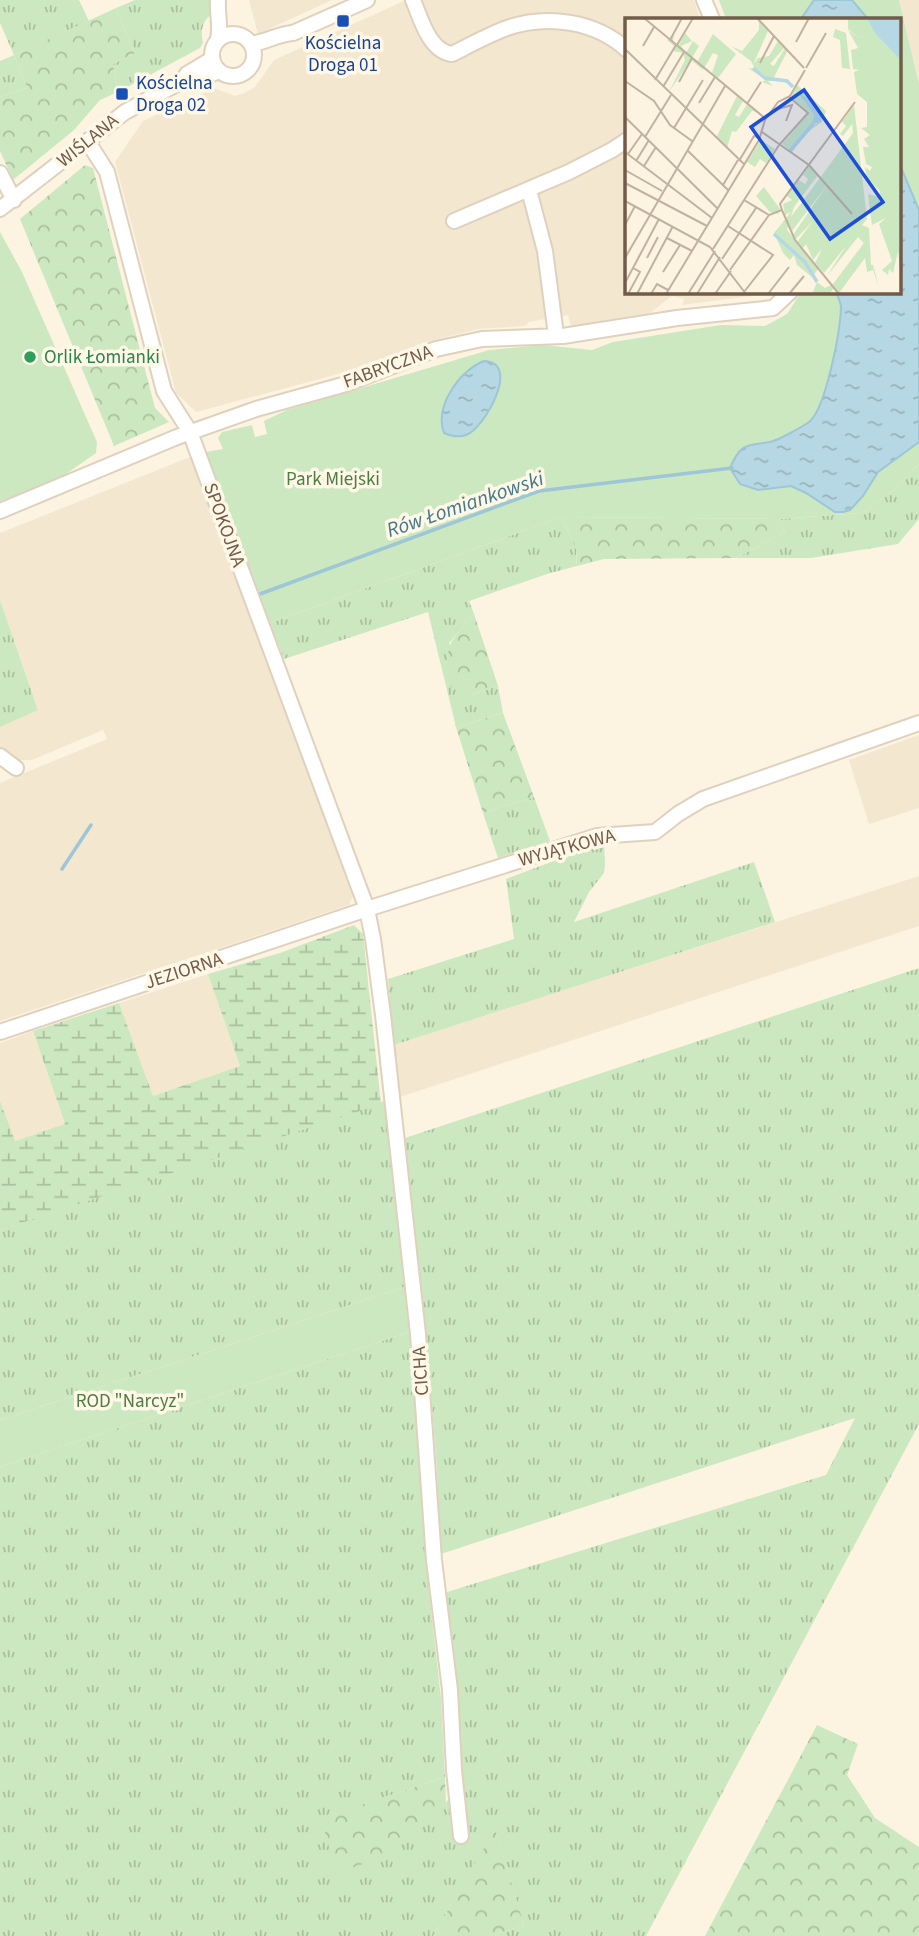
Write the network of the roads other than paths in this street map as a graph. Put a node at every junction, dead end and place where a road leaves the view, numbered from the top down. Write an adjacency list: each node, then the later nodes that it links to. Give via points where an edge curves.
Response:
1 (219, 0): 7 (street); 8 (street)
2 (367, 0): 6 (street)
3 (412, 0): 10 (street, via 433,44 444,53 452,54 509,28 555,21 578,23)
4 (705, 0): 5 (street)
5 (712, 18)
6 (293, 33): 9 (street); 11 (street)
7 (238, 35): 8 (street); 9 (street)
8 (218, 39): 12 (street)
9 (251, 44): 11 (street)
10 (625, 49)
11 (254, 59): 12 (street, via 239,76 231,77)
12 (215, 65): 14 (street, WIŚLANA, via 187,74 125,112)
13 (625, 141): 16 (street)
14 (88, 142): 17 (street, WIŚLANA); 22 (street, SPOKOJNA, via 107,172 164,391)
15 (0, 173): 17 (street)
16 (529, 190): 19 (street); 21 (street, via 545,251)
17 (13, 200): 18 (street, WIŚLANA)
18 (0, 209)
19 (454, 221)
20 (788, 294): 21 (street, FABRYCZNA, via 773,308)
21 (556, 335): 22 (street, FABRYCZNA, via 460,343)
22 (190, 432): 23 (street, FABRYCZNA); 27 (street, SPOKOJNA)
23 (0, 511)
24 (919, 723): 27 (street, WYJĄTKOWA, via 703,799 655,832 597,836)
25 (0, 756): 26 (street)
26 (16, 768)
27 (367, 909): 28 (street, JEZIORNA); 29 (street, CICHA, via 418,1334)
28 (0, 1032)
29 (461, 1836)

